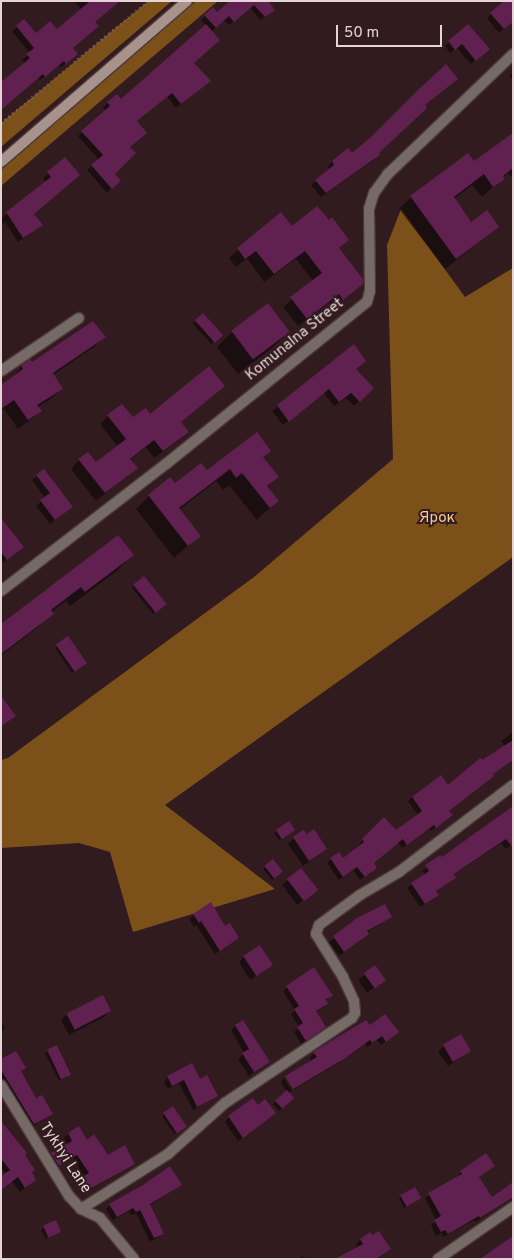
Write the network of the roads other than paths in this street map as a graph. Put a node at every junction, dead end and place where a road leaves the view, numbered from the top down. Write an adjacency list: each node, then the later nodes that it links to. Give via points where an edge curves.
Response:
1 (187, 1): 3 (main road)
2 (513, 54): 6 (street, Komunalna Street, via 388,174 374,193 369,209 370,291 367,302 166,464)
3 (1, 162)
4 (79, 318): 5 (street)
5 (1, 372)
6 (1, 591)
7 (513, 785): 10 (street, via 399,872 319,925 316,934 354,1000 352,1018 226,1103 168,1154)
8 (1, 1085): 10 (street, Tykhyi Lane, via 53,1172)
9 (513, 1206): 12 (street)
10 (81, 1209): 11 (street, Tykhyi Lane, via 100,1218)
11 (134, 1259)
12 (438, 1259)

